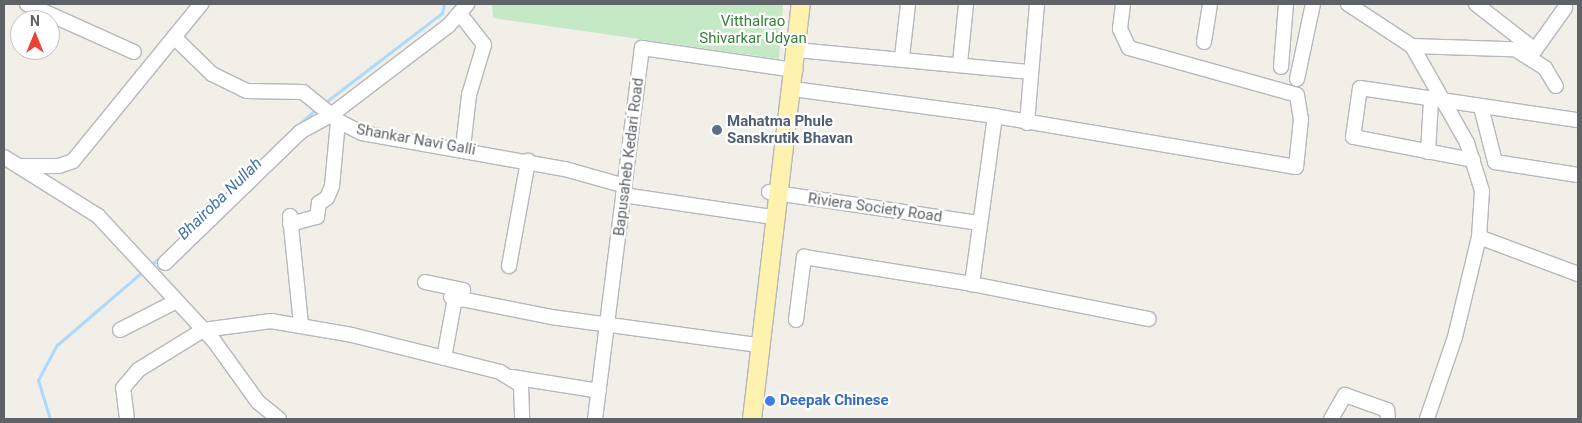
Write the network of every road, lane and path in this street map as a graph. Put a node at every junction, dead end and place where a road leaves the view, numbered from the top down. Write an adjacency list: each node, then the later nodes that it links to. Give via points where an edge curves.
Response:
1 (27, 4): 23 (street)
2 (201, 4): 17 (street)
3 (790, 4): 27 (main road)
4 (800, 4): 20 (main road)
5 (908, 4): 24 (street)
6 (966, 4): 25 (street)
7 (1037, 4): 28 (street)
8 (1124, 4): 38 (street, via 1120,28 1129,48 1297,95 1302,119 1296,167)
9 (1210, 4): 18 (street)
10 (1286, 4): 26 (street)
11 (1313, 4): 29 (street)
12 (1348, 4): 19 (street)
13 (1476, 4): 14 (street)
14 (1492, 8): 22 (street)
15 (1565, 8): 22 (street)
16 (464, 9): 36 (street); 39 (street, via 484,45 469,95)
17 (174, 37): 36 (street, Shankar Navi Galli, via 212,74 234,86 311,96); 44 (street, via 73,161 59,166)
18 (1204, 42)
19 (1412, 46): 21 (street); 33 (street)
20 (797, 50): 24 (street); 27 (main road)
21 (1518, 50): 22 (street); 30 (street, via 1545,68)
22 (1535, 50)
23 (134, 52)
24 (902, 57): 25 (street)
25 (960, 64): 28 (street)
26 (1281, 67)
27 (789, 69): 31 (main road); 46 (street, Bapusaheb Kedari Road, via 642,48); 47 (main road)
28 (1031, 72): 38 (street)
29 (1297, 79)
30 (1556, 86)
31 (792, 89): 35 (street); 47 (main road)
32 (1431, 100): 33 (street); 40 (street); 40 (street, via 1360,88 1353,137)
33 (1445, 103): 34 (street); 42 (street)
34 (1481, 108): 37 (street); 45 (street, via 1495,162)
35 (995, 116): 38 (street); 49 (street)
36 (334, 118): 39 (street, Shankar Navi Galli, via 362,133); 51 (street, via 300,132); 61 (street, via 330,192 319,204 317,216 290,219)
37 (1578, 120)
38 (1027, 123)
39 (463, 148): 43 (street, Shankar Navi Galli)
40 (1428, 152): 42 (street)
41 (4, 158): 44 (street)
42 (1472, 160): 50 (street, via 1482,191)
43 (528, 161): 46 (street, Shankar Navi Galli); 52 (street)
44 (18, 166): 56 (street, via 67,193 120,238)
45 (1578, 175)
46 (624, 191): 48 (street, Shankar Navi Galli); 60 (street, Bapusaheb Kedari Road)
47 (774, 193): 48 (main road); 49 (street, Riviera Society Road); 73 (main road)
48 (766, 216): 64 (main road)
49 (980, 223): 55 (street)
50 (1479, 237): 53 (street); 76 (street, via 1449,360)
51 (165, 263)
52 (510, 266)
53 (1578, 274)
54 (425, 282): 57 (street, via 463,290)
55 (972, 284): 58 (street); 59 (street, via 804,257)
56 (171, 298): 62 (street); 63 (street)
57 (456, 298): 60 (street, via 551,317); 65 (street)
58 (1149, 319)
59 (796, 320)
60 (609, 322): 64 (street); 67 (street, Bapusaheb Kedari Road)
61 (301, 325): 63 (street, via 271,322); 65 (street)
62 (120, 330)
63 (203, 330): 68 (street, via 138,370 123,388); 69 (street, via 258,402)
64 (751, 344): 72 (main road)
65 (444, 358): 66 (street)
66 (512, 377): 67 (street); 70 (street, via 524,397)
67 (599, 391): 71 (street, Bapusaheb Kedari Road)
68 (127, 419)
69 (279, 419)
70 (522, 419)
71 (594, 419)
72 (743, 419)
73 (752, 419)
74 (1331, 419): 75 (street, via 1346,395 1387,410)
75 (1388, 419)
76 (1427, 419)

